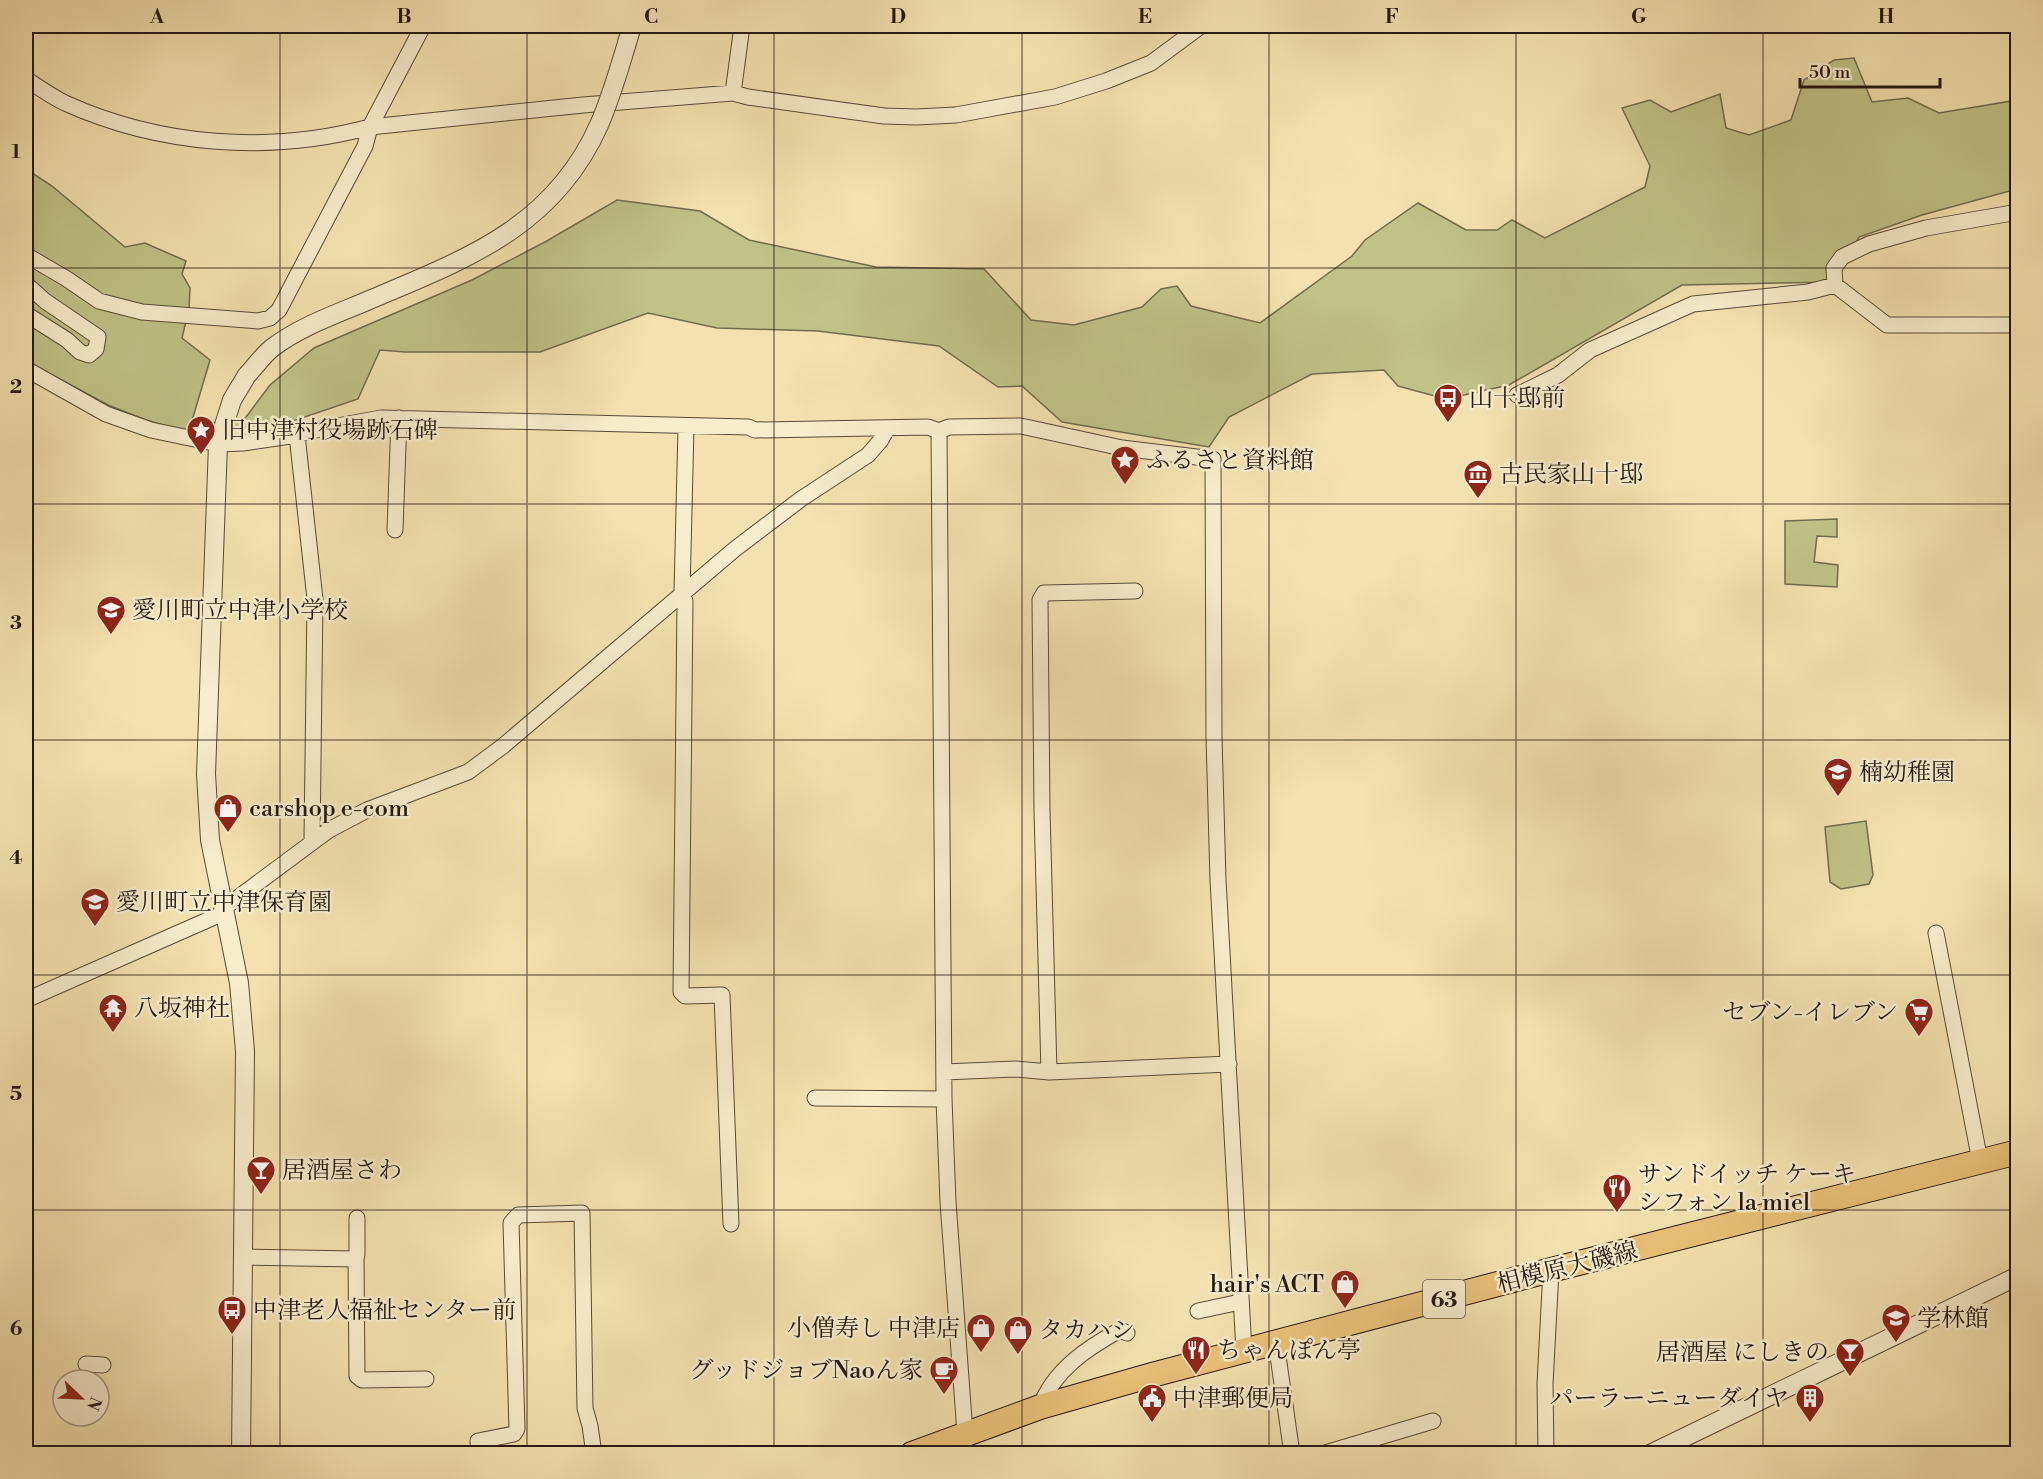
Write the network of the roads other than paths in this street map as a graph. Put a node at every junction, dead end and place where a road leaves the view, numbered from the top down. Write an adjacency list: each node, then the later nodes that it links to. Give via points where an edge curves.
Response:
1 (423, 26): 7 (street)
2 (632, 26): 21 (street, bridge, via 598,127 574,171 545,205 512,231 459,262 308,326 270,349 232,400)
3 (742, 26): 6 (street)
4 (1202, 26): 6 (street, via 1151,63 1106,81 1054,97 956,115 884,116)
5 (26, 79): 7 (street, via 64,102 109,120 198,140 261,144)
6 (733, 93): 7 (street)
7 (370, 127): 9 (street, via 365,146 296,279 279,310 270,318 258,321 133,310 99,301)
8 (2018, 212): 11 (street, via 1926,228 1869,244 1842,257 1834,268)
9 (26, 255)
10 (26, 284): 12 (street, via 45,302 98,337 96,349 89,355 80,352)
11 (1835, 285): 13 (street, via 1887,325); 15 (street, via 1808,292 1693,304 1590,350 1558,375)
12 (26, 314)
13 (2018, 325)
14 (26, 369): 21 (street, via 106,414 151,430)
15 (1517, 395)
16 (399, 418): 17 (street); 20 (street); 22 (street)
17 (686, 427): 18 (street); 24 (street)
18 (887, 429): 19 (street, via 928,427); 24 (street, via 868,455 801,499)
19 (939, 431): 29 (street, via 949,427 1020,426 1122,448 1214,459 1214,737); 30 (street)
20 (297, 435): 21 (street); 25 (street, via 315,600)
21 (218, 444): 26 (street, via 206,774 210,840)
22 (400, 520)
23 (1135, 591): 31 (street, via 1044,593 1040,600)
24 (682, 593): 25 (street, via 468,772 367,810); 37 (street, via 685,612 681,992 685,996 722,995)
25 (312, 841): 26 (street)
26 (224, 908): 28 (street, via 219,915); 38 (street, via 239,983 245,1051)
27 (1936, 933): 35 (street)
28 (26, 1000)
29 (1229, 1064): 31 (street); 42 (street)
30 (944, 1072): 31 (street); 33 (street)
31 (1049, 1072)
32 (815, 1098): 33 (street)
33 (944, 1099): 52 (street)
34 (2018, 1152): 35 (main road, 相模原大磯線 / 63)
35 (1980, 1161): 40 (main road, 相模原大磯線 / 63)
36 (357, 1218): 39 (street)
37 (731, 1224)
38 (243, 1257): 39 (street); 53 (street)
39 (356, 1259): 49 (street, via 357,1376 363,1380)
40 (1551, 1270): 45 (main road, 相模原大磯線 / 63); 59 (street)
41 (2018, 1276): 60 (street)
42 (1240, 1302): 43 (street); 46 (street)
43 (1198, 1311)
44 (1127, 1333): 50 (street, via 1120,1330 1089,1346 1046,1392)
45 (1276, 1342): 46 (main road, 相模原大磯線 / 63); 57 (street)
46 (1244, 1351): 50 (main road, 相模原大磯線 / 63)
47 (86, 1364): 48 (street)
48 (102, 1365)
49 (426, 1379)
50 (1041, 1407): 52 (main road, 相模原大磯線 / 63)
51 (1433, 1421): 58 (street)
52 (965, 1433): 56 (main road, 相模原大磯線 / 63)
53 (240, 1454)
54 (479, 1454): 55 (street, via 478,1441 514,1434 517,1429 511,1223 518,1215 582,1214 585,1408)
55 (594, 1454)
56 (912, 1454)
57 (1292, 1454)
58 (1322, 1454)
59 (1546, 1454)
60 (1650, 1454)

